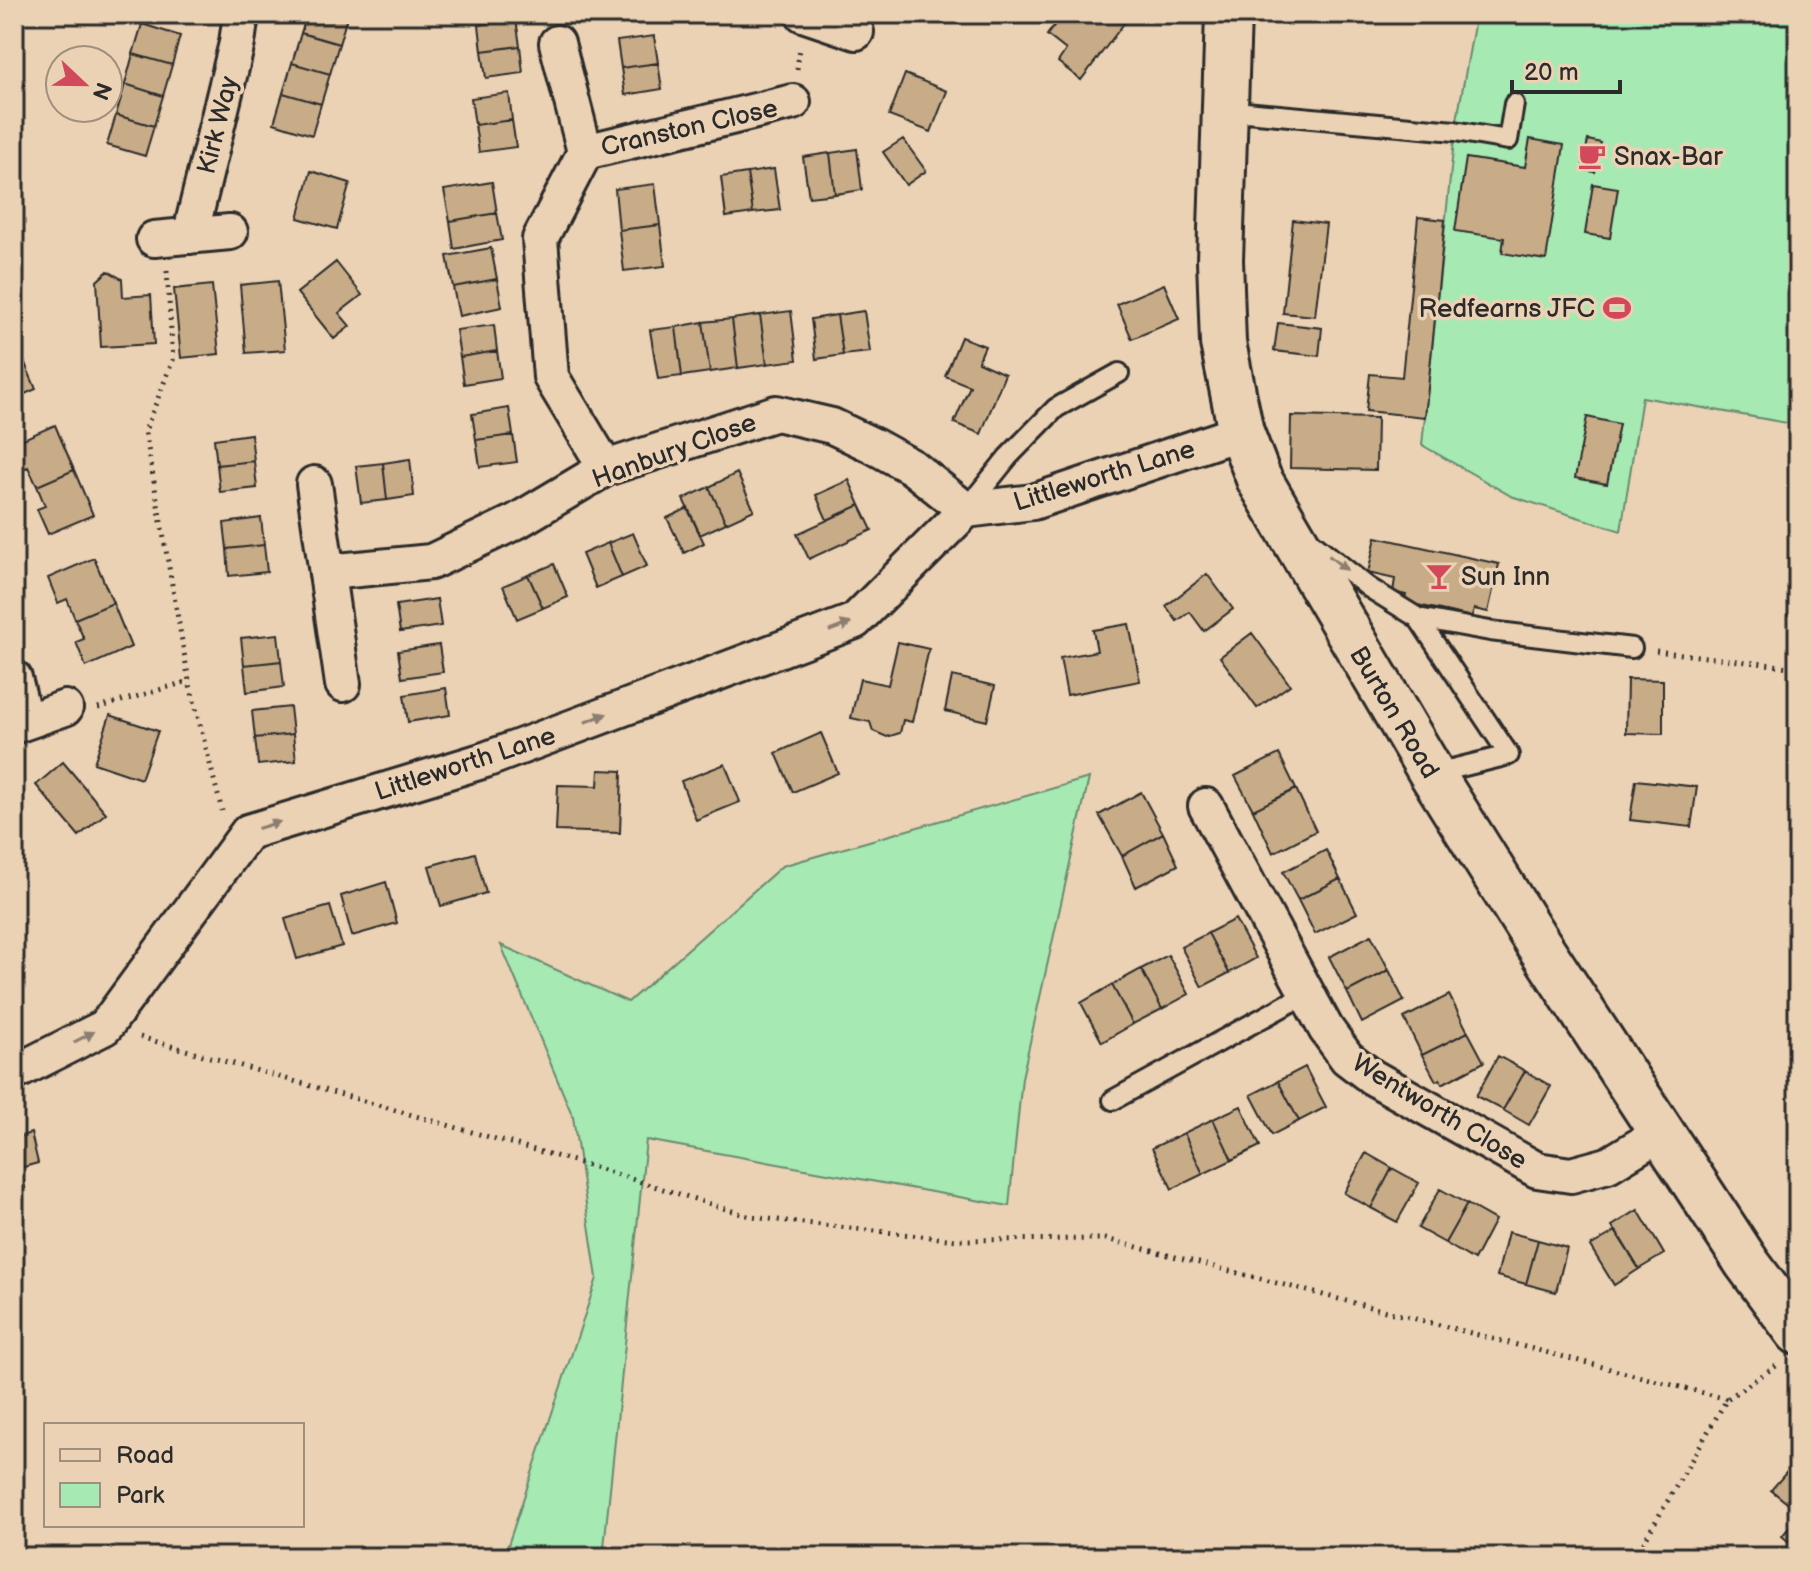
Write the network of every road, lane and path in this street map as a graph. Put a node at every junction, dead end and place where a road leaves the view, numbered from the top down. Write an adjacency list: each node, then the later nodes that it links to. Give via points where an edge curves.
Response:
1 (241, 14): 11 (street, Kirk Way, via 237,43)
2 (803, 14): 4 (street); 6 (path)
3 (1228, 14): 8 (street, Burton Road)
4 (856, 32)
5 (557, 43): 9 (street, Cranston Close)
6 (793, 102): 9 (street, Cranston Close)
7 (1514, 104): 8 (lane, via 1508,140)
8 (1224, 110): 13 (street, Burton Road, via 1223,343)
9 (585, 152): 14 (street, Cranston Close, via 540,239 551,377)
10 (230, 232): 11 (street)
11 (170, 238): 23 (path, via 173,360 145,431)
12 (1119, 373): 16 (lane, Littleworth Lane, via 1056,408)
13 (1241, 432): 16 (street, Littleworth Lane, via 1033,502); 17 (street, Burton Road)
14 (606, 468): 16 (street, Hanbury Close, via 776,413 832,426 912,467); 18 (street, Hanbury Close, via 517,521 431,562)
15 (314, 484): 18 (street)
16 (966, 510): 31 (street, Littleworth Lane, one-way to 16, via 248,832 485,760 855,621)
17 (1277, 515): 19 (lane, one-way to 19, via 1368,587); 27 (street, Burton Road)
18 (328, 572): 24 (street)
19 (1418, 618): 20 (lane); 27 (lane, via 1509,755)
20 (1632, 648): 21 (path)
21 (1798, 668)
22 (14, 678): 26 (street)
23 (189, 681): 25 (path, via 67,717); 28 (path)
24 (343, 684)
25 (65, 708): 26 (street)
26 (20, 724)
27 (1432, 774): 34 (street, Burton Road)
28 (219, 804)
29 (1206, 806): 30 (street, Wentworth Close)
30 (1306, 994): 33 (lane); 34 (street, Wentworth Close, via 1347,1058 1537,1170 1571,1175 1608,1165)
31 (105, 1027): 32 (street, Littleworth Lane, one-way to 31); 36 (path, via 751,1217 956,1240 1106,1239)
32 (14, 1073)
33 (1113, 1100)
34 (1664, 1131): 35 (street, Burton Road)
35 (1793, 1345): 36 (path)
36 (1727, 1399): 37 (path)
37 (1635, 1557)

